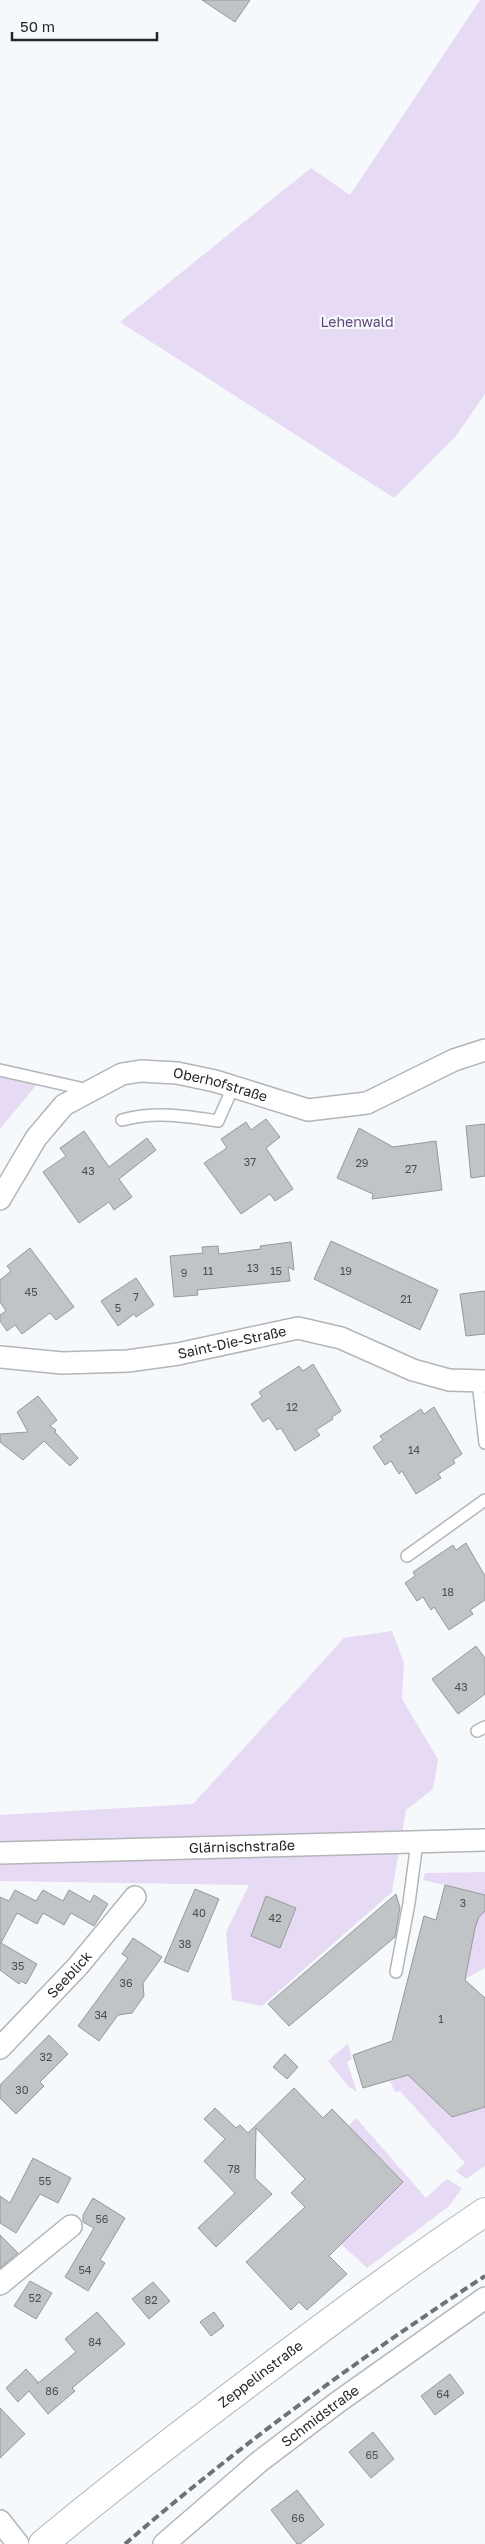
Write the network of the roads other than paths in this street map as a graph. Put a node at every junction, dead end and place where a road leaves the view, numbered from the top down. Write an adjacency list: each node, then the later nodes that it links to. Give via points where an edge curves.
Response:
1 (485, 1050): 3 (street, Oberhofstraße, via 454,1060 367,1103 308,1110)
2 (0, 1070): 4 (lane)
3 (233, 1087): 4 (street, Oberhofstraße, via 177,1073 141,1071 122,1074); 5 (lane, via 218,1121 142,1114)
4 (89, 1090): 6 (street, Oberhofstraße, via 64,1105 36,1138)
5 (122, 1120)
6 (0, 1199)
7 (0, 1357): 8 (street, Saint-Die-Straße, via 62,1363 128,1361 178,1354 298,1328 341,1338 413,1370 450,1380)
8 (482, 1382): 9 (lane)
9 (485, 1443)
10 (485, 1500): 11 (lane)
11 (407, 1556)
12 (485, 1840): 13 (street, Glärnischstraße)
13 (417, 1842): 14 (street, Glärnischstraße); 16 (lane)
14 (0, 1853)
15 (135, 1897): 17 (street, Seeblick, via 78,1966)
16 (396, 1972)
17 (0, 2048)
18 (485, 2212): 24 (main road, Zeppelinstraße, via 187,2423)
19 (71, 2226): 20 (street)
20 (0, 2284)
21 (485, 2298): 25 (street, Schmidstraße, via 338,2402 260,2462)
22 (0, 2521): 23 (street)
23 (18, 2544)
24 (43, 2544)
25 (164, 2544)

